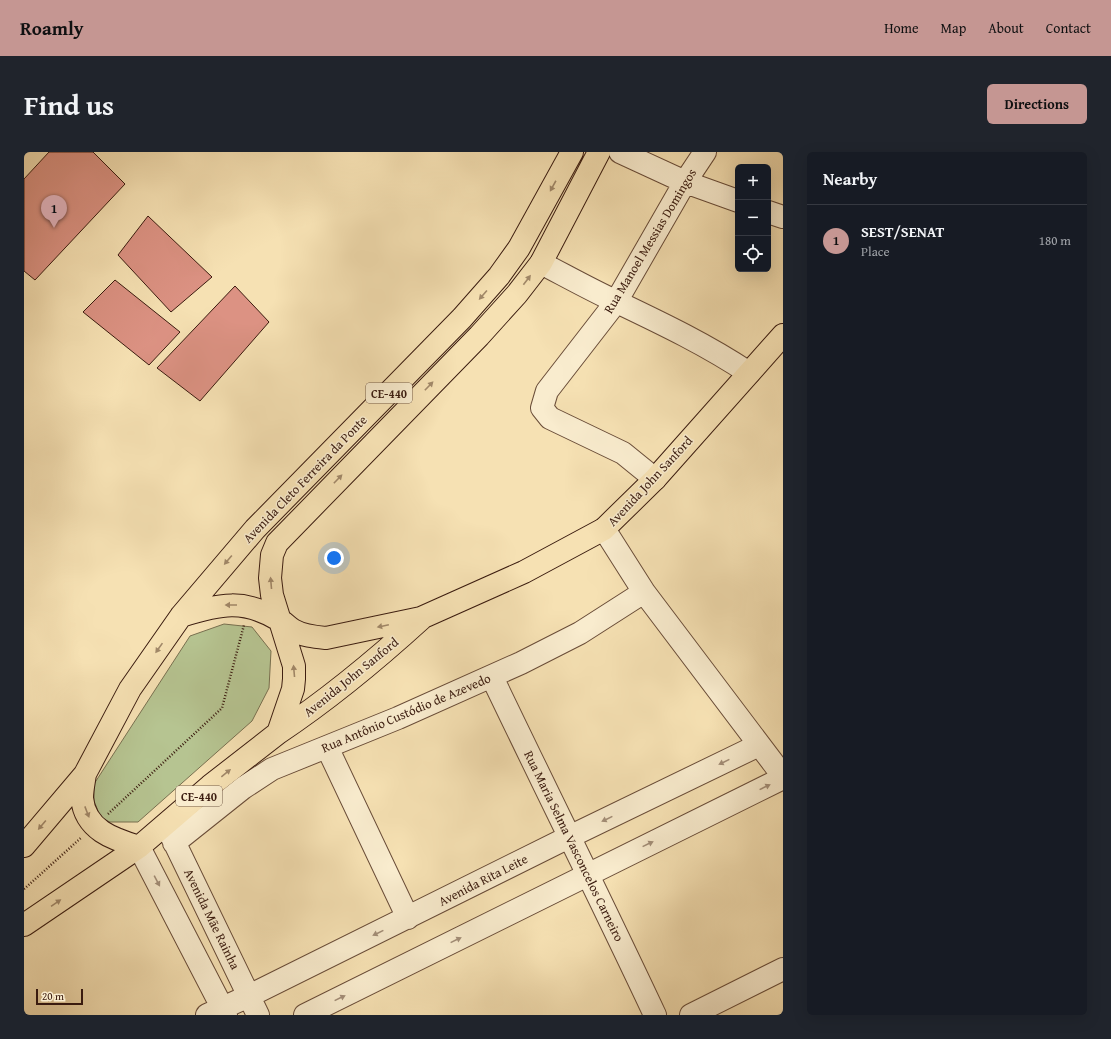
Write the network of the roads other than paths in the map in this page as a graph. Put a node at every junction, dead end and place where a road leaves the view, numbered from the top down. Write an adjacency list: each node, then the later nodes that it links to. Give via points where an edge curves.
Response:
1 (572, 152): 16 (main road, Avenida Cleto Ferreira da Ponte / CE-440, one-way to 16, via 519,248 499,276 462,318 255,528)
2 (599, 152): 9 (main road, Avenida Cleto Ferreira da Ponte / CE-440)
3 (620, 152): 5 (street)
4 (705, 152): 5 (street, Rua Manoel Messias Domingos)
5 (685, 182): 6 (street); 10 (street, Rua Manoel Messias Domingos)
6 (735, 200)
7 (771, 213): 8 (street)
8 (783, 217)
9 (541, 263): 10 (street); 18 (main road, Avenida Cleto Ferreira da Ponte / CE-440, one-way to 9, via 272,595 270,578 272,556 278,543 479,336)
10 (616, 302): 12 (street, via 675,329); 13 (street, Rua Manoel Messias Domingos, via 547,391 542,408 550,418 623,453)
11 (783, 335): 12 (main road, Avenida John Sanford)
12 (749, 373): 13 (main road, Avenida John Sanford)
13 (655, 479): 14 (main road, Avenida John Sanford)
14 (604, 529): 15 (street); 17 (main road, Avenida John Sanford, via 524,572)
15 (644, 592): 19 (street, Rua Antônio Custódio de Azevedo, via 580,633); 21 (street)
16 (181, 616): 18 (main road, Avenida John Sanford, one-way to 16, via 243,605 215,605); 23 (main road, CE-440, one-way to 23, via 130,690)
17 (421, 618): 18 (main road, Avenida John Sanford, one-way to 18, via 326,638 293,630); 20 (main road, Avenida John Sanford, via 383,653 315,708)
18 (281, 621): 20 (main road, CE-440, one-way to 18, via 294,679 294,666)
19 (492, 677): 22 (street, Rua Antônio Custódio de Azevedo); 26 (street, Rua Maria Selma Vasconcelos Carneiro)
20 (278, 733): 25 (main road, CE-440, one-way to 20)
21 (759, 745): 24 (street); 26 (street, Avenida Rita Leite, one-way to 26)
22 (327, 747): 27 (street, Rua Antônio Custódio de Azevedo, via 272,769); 31 (street)
23 (85, 774): 28 (main road, CE-440, one-way to 28); 29 (main road, one-way to 29, via 82,798 86,813 94,826 112,838)
24 (783, 777): 30 (street, one-way to 24)
25 (166, 823): 27 (street, Avenida Mãe Rainha); 29 (main road, CE-440)
26 (569, 837): 30 (street, Rua Maria Selma Vasconcelos Carneiro); 31 (street, Avenida Rita Leite)
27 (174, 843): 34 (street, Avenida Mãe Rainha)
28 (24, 845)
29 (139, 847): 32 (main road, CE-440, one-way to 29); 35 (street, one-way to 35)
30 (589, 874): 36 (street, one-way to 30); 37 (street, Rua Maria Selma Vasconcelos Carneiro)
31 (408, 918): 34 (street, Avenida Rita Leite, one-way to 34)
32 (24, 925)
33 (783, 969): 38 (street)
34 (254, 1006): 35 (street, Avenida Rita Leite)
35 (219, 1013)
36 (305, 1015)
37 (655, 1015)
38 (690, 1015)

